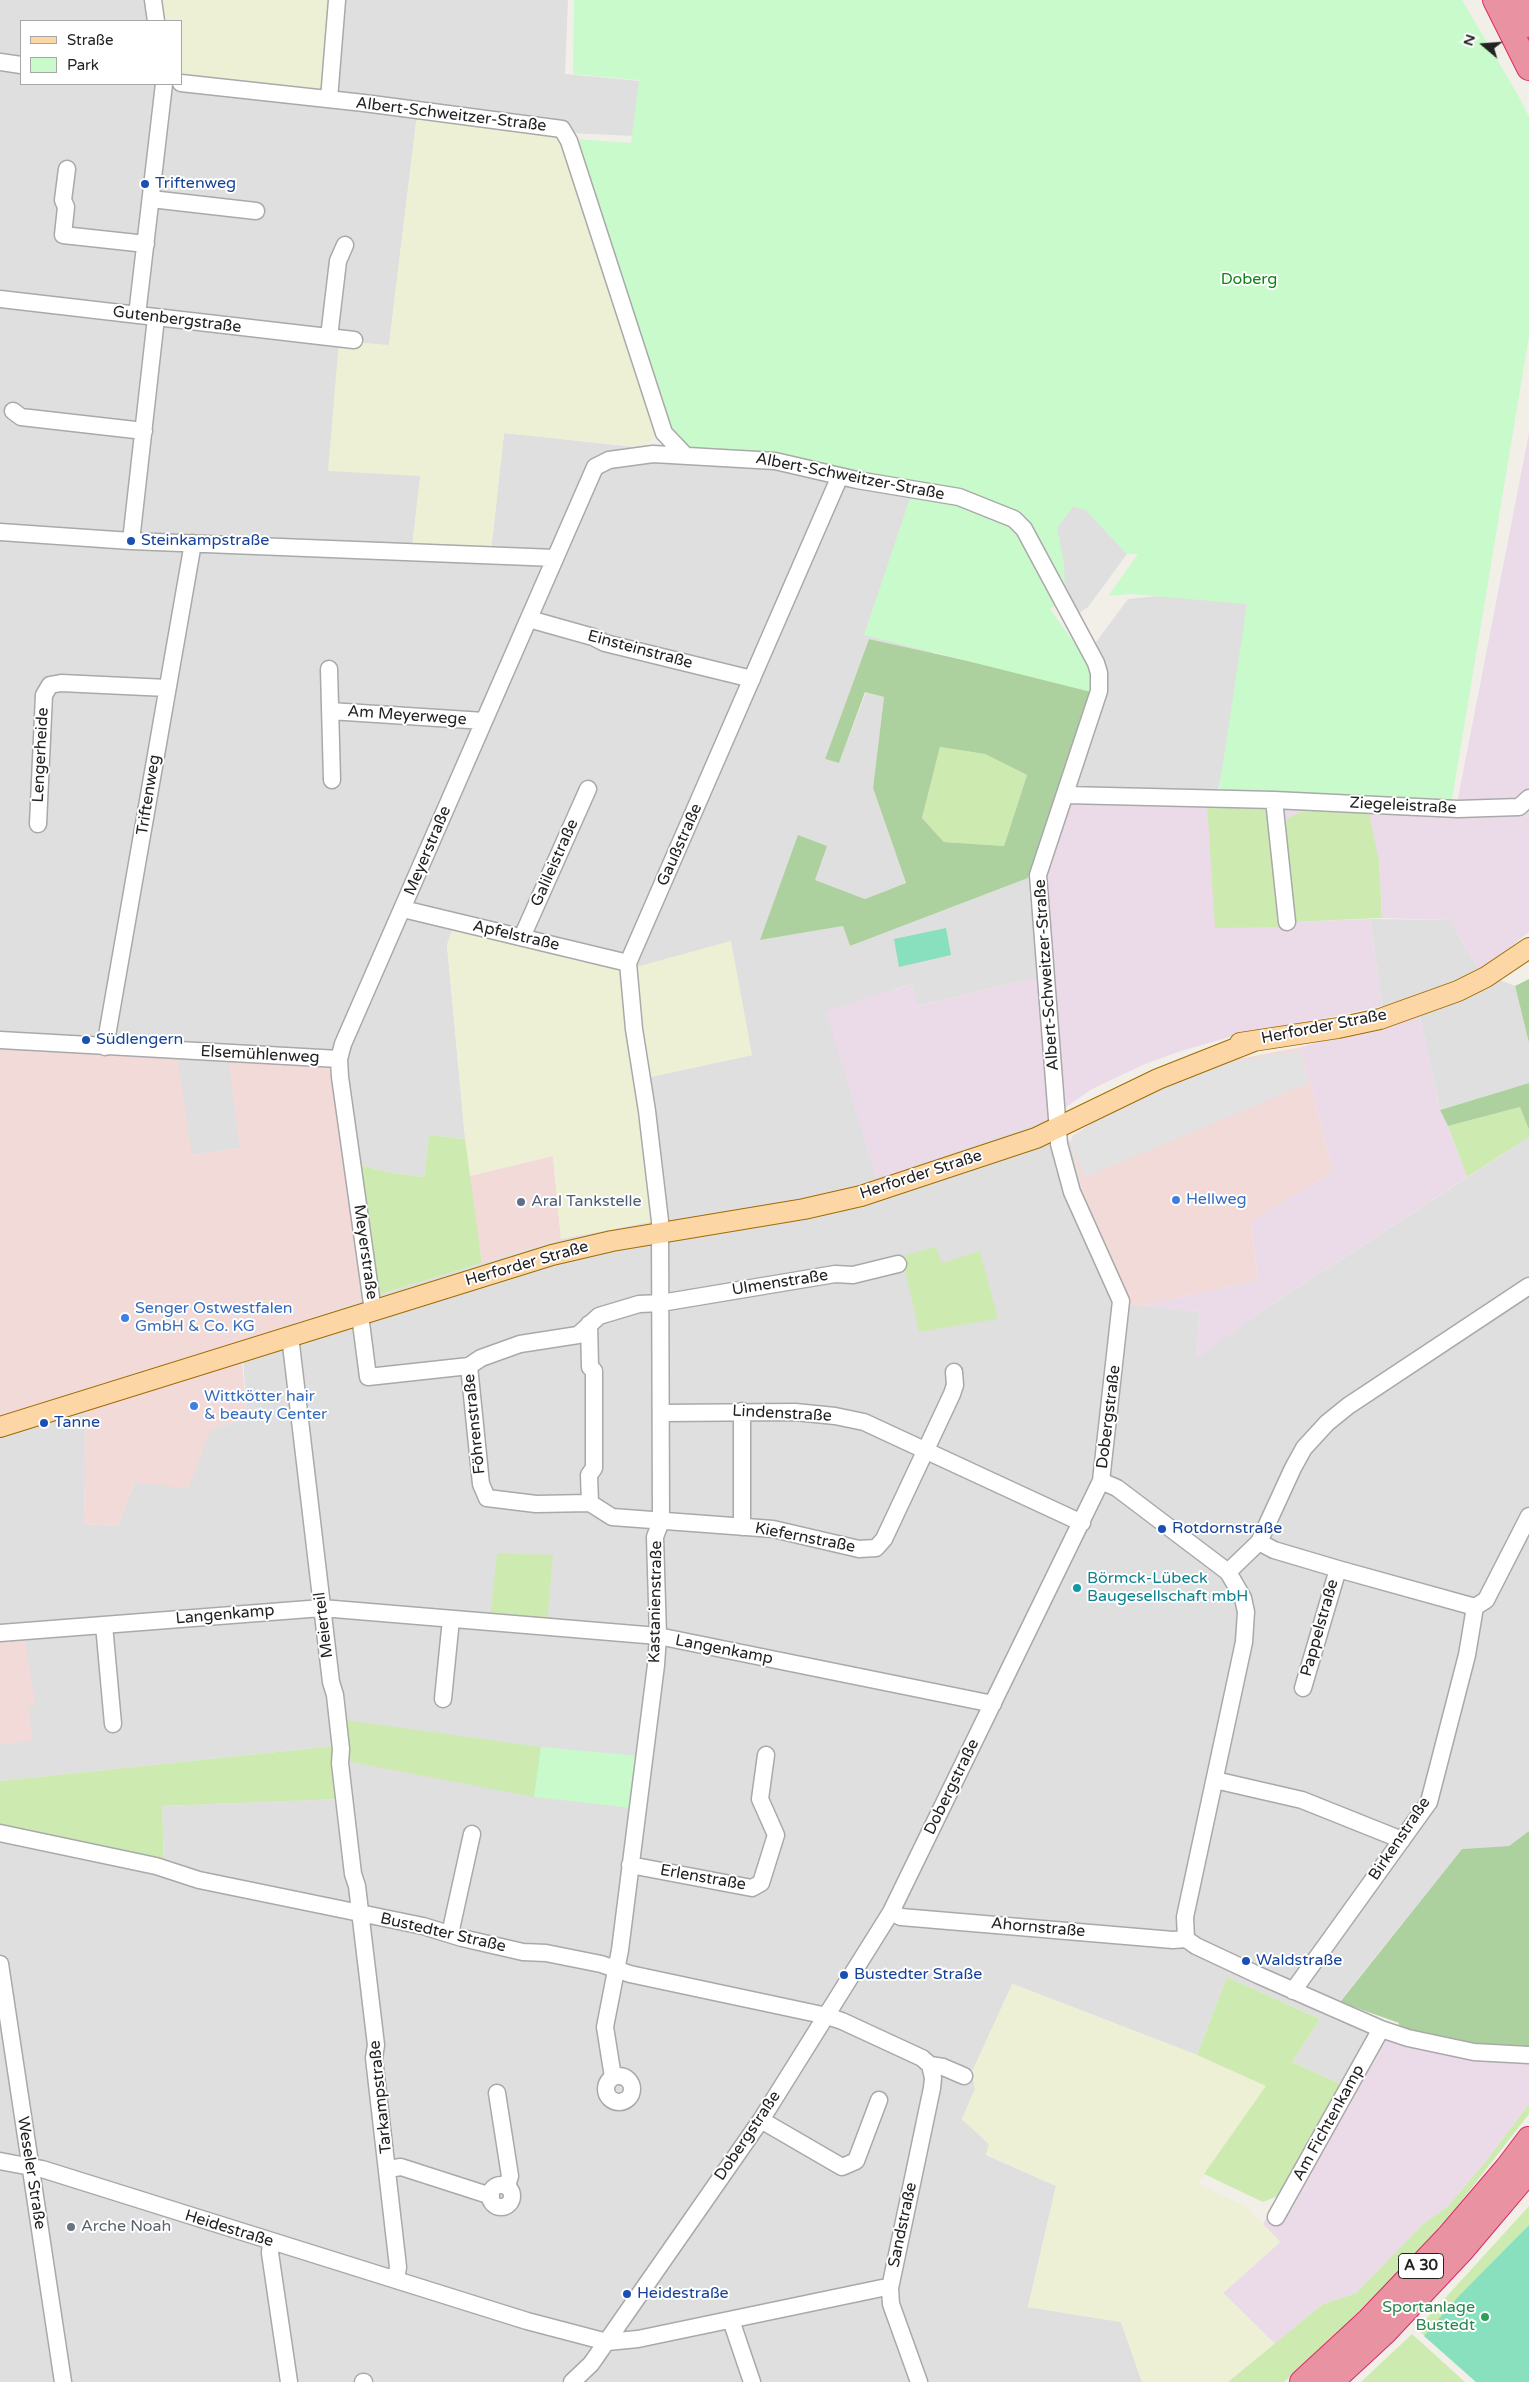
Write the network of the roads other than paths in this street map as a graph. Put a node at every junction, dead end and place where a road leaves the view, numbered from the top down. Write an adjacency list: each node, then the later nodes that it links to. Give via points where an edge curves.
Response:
1 (153, 0): 5 (street)
2 (337, 0): 12 (street)
3 (1495, 0): 9 (highway)
4 (1516, 0): 6 (highway)
5 (156, 20)
6 (1529, 25)
7 (0, 62): 8 (street)
8 (20, 65)
9 (1529, 68)
10 (182, 83): 12 (street, Albert-Schweitzer-Straße)
11 (164, 85): 14 (street)
12 (329, 99): 25 (street, Albert-Schweitzer-Straße, via 562,129 569,141)
13 (67, 169): 16 (street, via 63,234)
14 (151, 199): 15 (street); 16 (street)
15 (256, 211)
16 (146, 244): 19 (street)
17 (345, 245): 21 (street, via 338,261)
18 (0, 299): 19 (street, Gutenbergstraße)
19 (137, 315): 20 (street, Gutenbergstraße)
20 (156, 318): 21 (street, Gutenbergstraße); 24 (street)
21 (329, 338): 22 (street, Gutenbergstraße)
22 (354, 340)
23 (13, 411): 24 (street, via 21,416)
24 (144, 432): 30 (street)
25 (664, 433): 26 (street); 27 (street, Albert-Schweitzer-Straße)
26 (653, 454): 27 (street, Meyerstraße); 32 (street, Meyerstraße, via 609,460 595,467)
27 (685, 455): 28 (street, Albert-Schweitzer-Straße, via 775,461)
28 (840, 476): 35 (street, Gaußstraße); 41 (street, Albert-Schweitzer-Straße, via 959,497 1003,513 1024,529 1099,673 1099,691)
29 (0, 532): 30 (street)
30 (131, 541): 31 (street)
31 (193, 543): 32 (street); 36 (street, Triftenweg)
32 (555, 558): 33 (street, Meyerstraße)
33 (528, 619): 35 (street, Einsteinstraße, via 605,643); 38 (street, Meyerstraße)
34 (329, 669): 37 (street, Am Meyerwege)
35 (752, 679): 49 (street, Gaußstraße)
36 (167, 688): 44 (street, Lengerheide, via 50,685 44,695); 51 (street, Triftenweg)
37 (330, 711): 38 (street, Am Meyerwege); 39 (street, Am Meyerwege)
38 (484, 721): 45 (street, Meyerstraße)
39 (332, 780)
40 (588, 789): 47 (street, Galileistraße)
41 (1066, 795): 43 (street, Ziegeleistraße); 53 (street, Albert-Schweitzer-Straße, via 1038,875)
42 (1529, 798): 43 (street, Ziegeleistraße, via 1520,807 1458,809)
43 (1274, 800): 46 (street)
44 (38, 824)
45 (403, 909): 47 (street, Apfelstraße); 52 (street, Meyerstraße)
46 (1287, 922)
47 (522, 938): 49 (street, Apfelstraße)
48 (1529, 948): 53 (main road, Herforder Straße, via 1486,978 1458,991 1380,1019 1254,1041 1158,1079)
49 (628, 963): 54 (street, Gaußstraße)
50 (0, 1040): 51 (street, Elsemühlenweg)
51 (105, 1047): 52 (street, Elsemühlenweg)
52 (339, 1059): 58 (street, Meyerstraße)
53 (1059, 1126): 54 (main road, Herforder Straße, via 1036,1138 861,1196); 67 (street, Dobergstraße, via 1059,1144 1072,1192 1121,1301)
54 (660, 1234): 57 (street, Kastanienstraße); 58 (main road, Herforder Straße, via 552,1255)
55 (898, 1264): 57 (street, Ulmenstraße, via 853,1275 835,1274)
56 (1529, 1286): 73 (street, via 1348,1406 1327,1424 1304,1448)
57 (661, 1303): 59 (street, Föhrenstraße, via 639,1304 599,1316); 64 (street, Kastanienstraße)
58 (367, 1313): 60 (main road, Herforder Straße); 61 (street, Föhrenstraße, via 368,1377)
59 (589, 1324): 61 (street, Föhrenstraße, via 578,1335 520,1344); 68 (street, via 590,1367 594,1371 594,1468 589,1475)
60 (290, 1336): 65 (main road, Herforder Straße); 77 (street, Meierteil)
61 (469, 1366): 68 (street, Föhrenstraße, via 481,1484 487,1498 536,1504)
62 (954, 1372): 66 (street, via 955,1385)
63 (742, 1411): 64 (street, Lindenstraße); 66 (street, Lindenstraße, via 795,1412 864,1422); 72 (street, Kiefernstraße)
64 (661, 1413): 70 (street, Kastanienstraße)
65 (0, 1427)
66 (927, 1450): 71 (street, Lindenstraße); 72 (street, Kiefernstraße, via 884,1539 876,1548 859,1549 791,1532)
67 (1101, 1480): 71 (street, Dobergstraße); 75 (street, via 1118,1488)
68 (590, 1503): 70 (street, via 612,1517)
69 (1529, 1516): 76 (street, via 1486,1600)
70 (661, 1521): 72 (street, Kiefernstraße); 81 (street, Kastanienstraße, via 656,1537)
71 (1082, 1523): 84 (street, Dobergstraße)
72 (742, 1526)
73 (1259, 1542): 74 (street, via 1274,1550); 75 (street)
74 (1338, 1569): 76 (street); 82 (street, Pappelstraße)
75 (1228, 1572): 87 (street, via 1242,1598 1247,1625)
76 (1475, 1607): 90 (street, Birkenstraße, via 1433,1788 1428,1802)
77 (322, 1608): 78 (street, Langenkamp); 79 (street, Langenkamp); 93 (street, Meierteil)
78 (451, 1619): 81 (street, Langenkamp); 83 (street)
79 (104, 1625): 80 (street, Langenkamp); 85 (street)
80 (0, 1633)
81 (658, 1636): 84 (street, Langenkamp); 91 (street, Kastanienstraße)
82 (1303, 1688)
83 (443, 1698)
84 (993, 1704): 92 (street, Dobergstraße)
85 (113, 1724)
86 (766, 1754): 91 (street, Erlenstraße, via 760,1799 776,1835 761,1883 752,1888)
87 (1215, 1780): 90 (street, via 1302,1800); 95 (street, via 1185,1917)
88 (0, 1833): 93 (street, Bustedter Straße, via 156,1866 199,1880)
89 (472, 1834): 94 (street)
90 (1402, 1840): 98 (street, Birkenstraße)
91 (630, 1865): 97 (street, Kastanienstraße)
92 (891, 1912): 95 (street, Ahornstraße, via 901,1917); 99 (street, Dobergstraße)
93 (359, 1913): 94 (street, Bustedter Straße); 111 (street, Tarkampstraße)
94 (450, 1934): 97 (street, Bustedter Straße, via 523,1952 546,1953)
95 (1186, 1939): 98 (street)
96 (0, 1964): 110 (street, Weseler Straße)
97 (617, 1968): 99 (street, Bustedter Straße, via 630,1974); 104 (street, Kastanienstraße, via 605,2026)
98 (1293, 1991): 100 (street)
99 (827, 2016): 102 (street, Bustedter Straße, via 922,2058); 107 (street, Dobergstraße)
100 (1381, 2029): 101 (street, via 1474,2052); 113 (street, Am Fichtenkamp)
101 (1529, 2055)
102 (930, 2065): 103 (street, Bustedter Straße); 116 (street, Sandstraße, via 932,2088)
103 (964, 2076)
104 (613, 2078)
105 (497, 2093): 111 (street, via 510,2176 507,2186 512,2196 507,2205 496,2205 490,2196 401,2167)
106 (880, 2100): 107 (street, via 856,2161 842,2167)
107 (760, 2120): 117 (street, Dobergstraße)
108 (1529, 2139): 127 (highway, A 30, via 1450,2236 1369,2320)
109 (0, 2161): 110 (street, Heidestraße)
110 (30, 2166): 114 (street, Heidestraße); 123 (street, Weseler Straße)
111 (388, 2169): 115 (street, Tarkampstraße, via 398,2267)
112 (1529, 2171): 128 (highway, A 30, via 1462,2250 1384,2333)
113 (1276, 2216)
114 (271, 2242): 115 (street, Heidestraße); 124 (street)
115 (396, 2280): 119 (street, Heidestraße)
116 (890, 2288): 118 (street, Heidestraße); 126 (street, Sandstraße, via 891,2304)
117 (627, 2312): 120 (street, via 630,2326); 121 (street, Dobergstraße)
118 (731, 2320): 120 (street, Heidestraße); 125 (street)
119 (573, 2333): 121 (street, Heidestraße); 122 (street, via 586,2352)
120 (638, 2339): 121 (street, Heidestraße)
121 (607, 2342): 122 (street, Dobergstraße)
122 (578, 2377)
123 (63, 2382)
124 (289, 2382)
125 (752, 2382)
126 (919, 2382)
127 (1302, 2382)
128 (1331, 2382)

